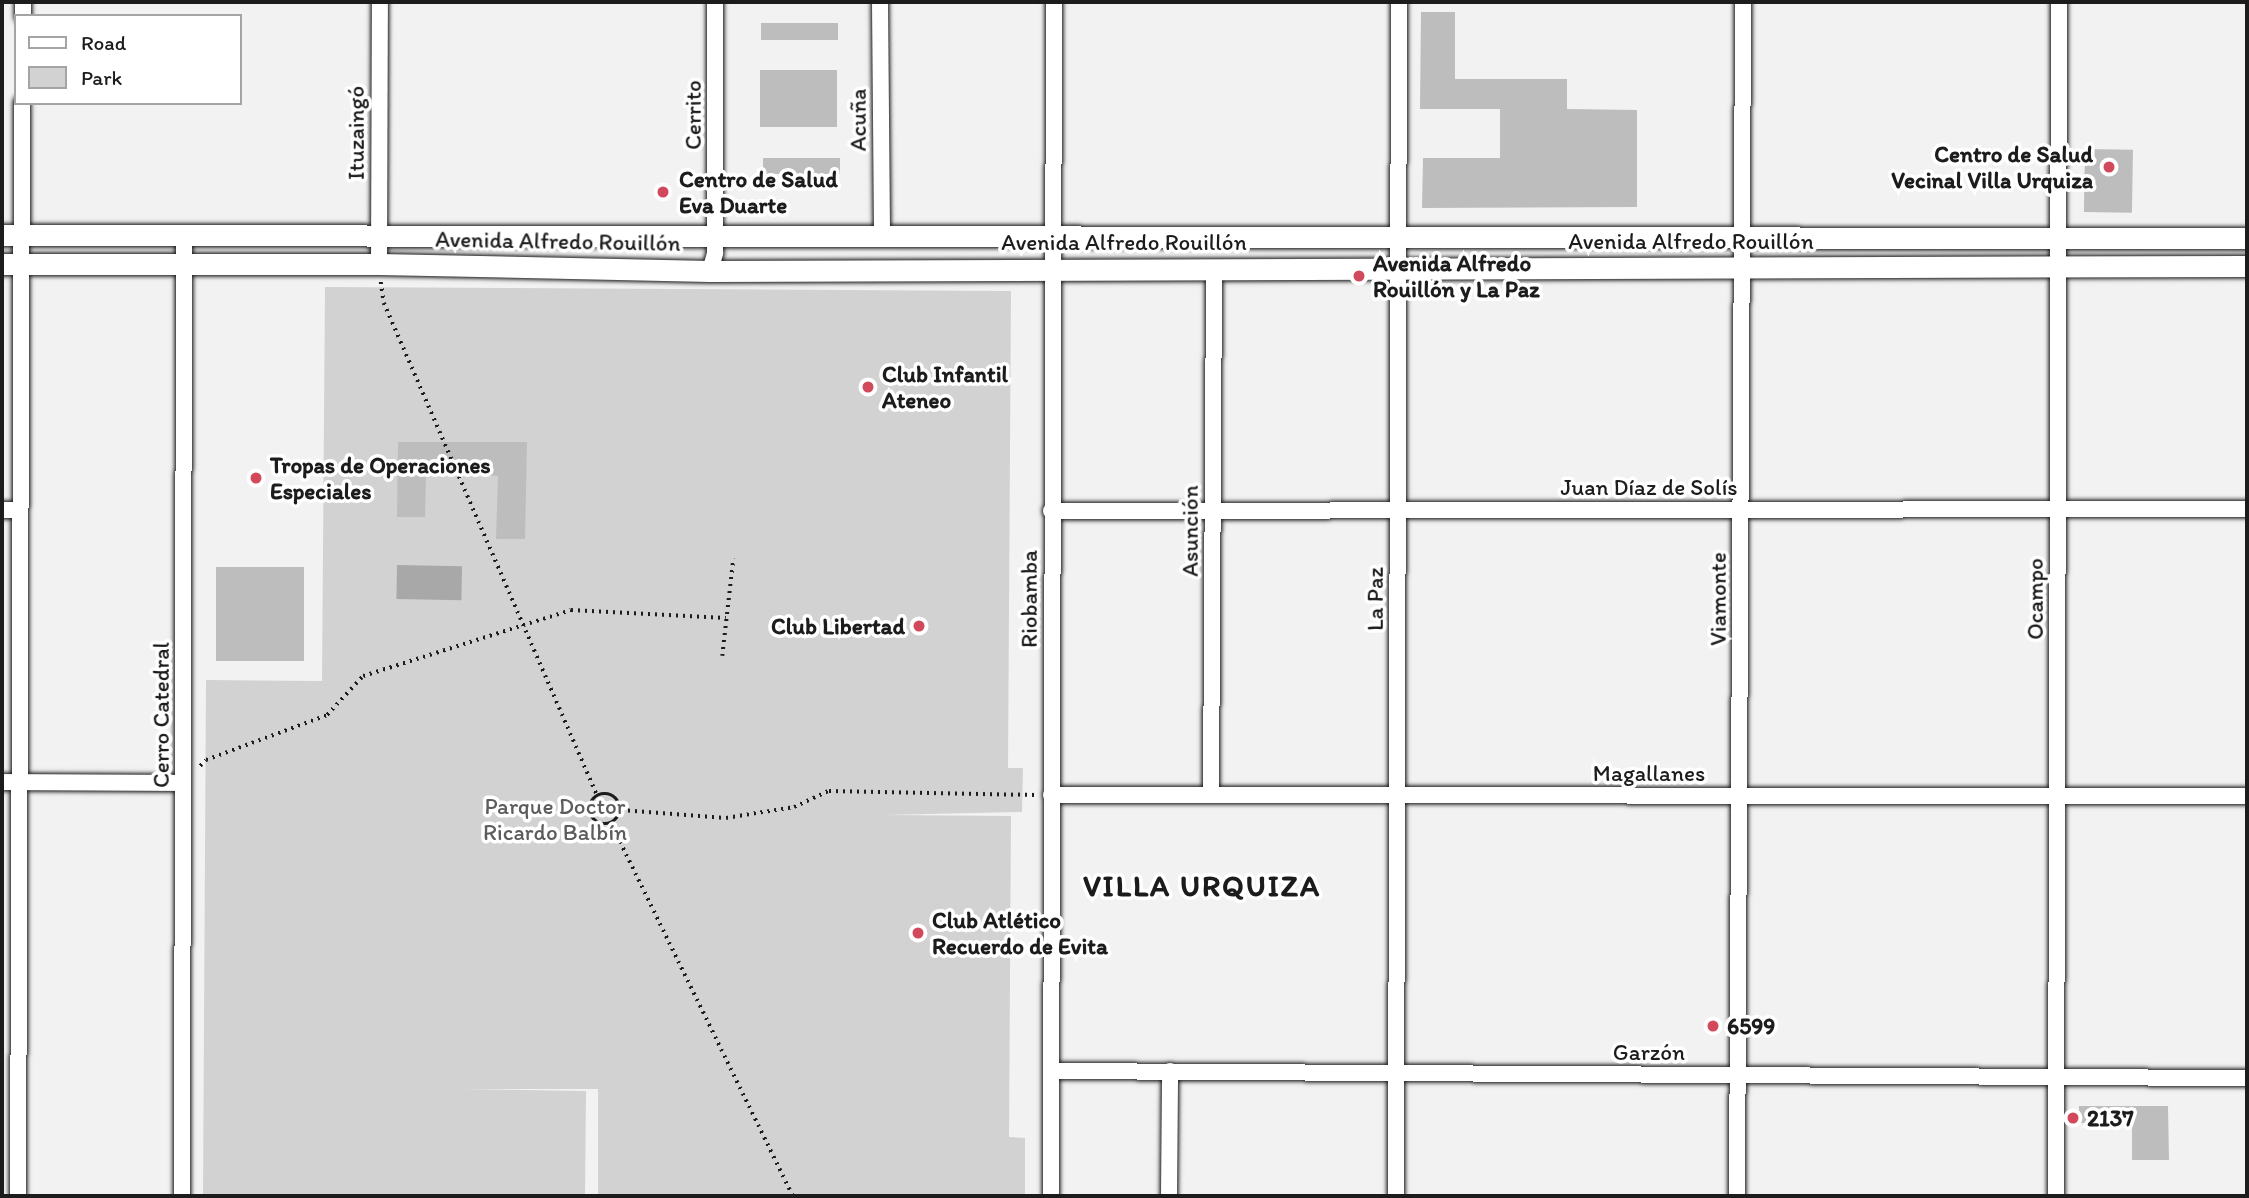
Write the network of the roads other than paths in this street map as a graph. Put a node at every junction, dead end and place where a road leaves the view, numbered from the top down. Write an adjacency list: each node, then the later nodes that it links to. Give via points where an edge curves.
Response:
1 (380, 2): 11 (street, Ituzaingó)
2 (715, 2): 16 (street, Cerrito)
3 (880, 2): 14 (street, Acuña)
4 (1054, 2): 18 (street, Riobamba)
5 (1399, 2): 12 (street, La Paz)
6 (1743, 2): 13 (street, Viamonte)
7 (2059, 2): 17 (street, Ocampo)
8 (22, 105): 10 (street)
9 (184, 234): 10 (street, Avenida Alfredo Rouillón); 11 (street, Avenida Alfredo Rouillón); 20 (street, Cerro Catedral)
10 (12, 235): 19 (street)
11 (379, 235): 16 (street, Avenida Alfredo Rouillón); 21 (street, Ituzaingó)
12 (1399, 235): 13 (street, Avenida Alfredo Rouillón); 18 (street, Avenida Alfredo Rouillón); 25 (street, La Paz)
13 (1742, 236): 17 (street, Avenida Alfredo Rouillón); 22 (street, Viamonte)
14 (882, 237): 16 (street, Avenida Alfredo Rouillón); 18 (street, Avenida Alfredo Rouillón)
15 (2247, 238): 17 (street, Avenida Alfredo Rouillón)
16 (715, 239): 27 (street, Cerrito)
17 (2059, 239): 26 (street, Ocampo)
18 (1052, 251): 24 (street, Avenida Alfredo Rouillón); 27 (street, Avenida Alfredo Rouillón); 33 (street, Riobamba)
19 (12, 264): 20 (street, Avenida Alfredo Rouillón); 31 (street)
20 (185, 264): 21 (street, Avenida Alfredo Rouillón); 38 (street, Cerro Catedral)
21 (379, 264): 27 (street, Avenida Alfredo Rouillón)
22 (1742, 266): 25 (street, Avenida Alfredo Rouillón); 26 (street, Avenida Alfredo Rouillón); 32 (street, Viamonte)
23 (2247, 266): 26 (street, Avenida Alfredo Rouillón)
24 (1214, 268): 25 (street, Avenida Alfredo Rouillón); 34 (street, Asunción)
25 (1399, 268): 35 (street, La Paz)
26 (2059, 269): 28 (street, Ocampo)
27 (710, 271)
28 (2058, 509): 29 (street, Juan Díaz de Solís); 32 (street, Juan Díaz de Solís); 43 (street, Ocampo)
29 (2247, 509)
30 (2, 510): 31 (street)
31 (20, 510): 37 (street)
32 (1741, 510): 35 (street, Juan Díaz de Solís); 42 (street, Viamonte)
33 (1051, 511): 34 (street, Juan Díaz de Solís); 39 (street, Riobamba)
34 (1213, 511): 35 (street, Juan Díaz de Solís); 40 (street, Asunción)
35 (1398, 511): 41 (street, La Paz)
36 (2, 782): 37 (street)
37 (20, 782): 38 (street); 45 (street)
38 (183, 783): 53 (street, Cerro Catedral)
39 (1051, 795): 40 (street, Magallanes); 46 (street, Riobamba)
40 (1211, 795): 41 (street, Magallanes)
41 (1397, 795): 42 (street, Magallanes); 48 (street, La Paz)
42 (1739, 796): 43 (street, Magallanes); 49 (street, Viamonte)
43 (2057, 796): 44 (street, Magallanes); 50 (street, Ocampo)
44 (2247, 796)
45 (10, 1064): 52 (street)
46 (1051, 1071): 47 (street, Garzón); 54 (street, Riobamba)
47 (1170, 1071): 48 (street, Garzón); 55 (street)
48 (1397, 1073): 49 (street, Garzón); 56 (street, La Paz)
49 (1738, 1075): 50 (street, Garzón); 57 (street, Viamonte)
50 (2056, 1077): 51 (street, Garzón); 58 (street, Ocampo)
51 (2247, 1078)
52 (18, 1196)
53 (182, 1196)
54 (1051, 1196)
55 (1169, 1196)
56 (1396, 1196)
57 (1737, 1196)
58 (2056, 1196)

